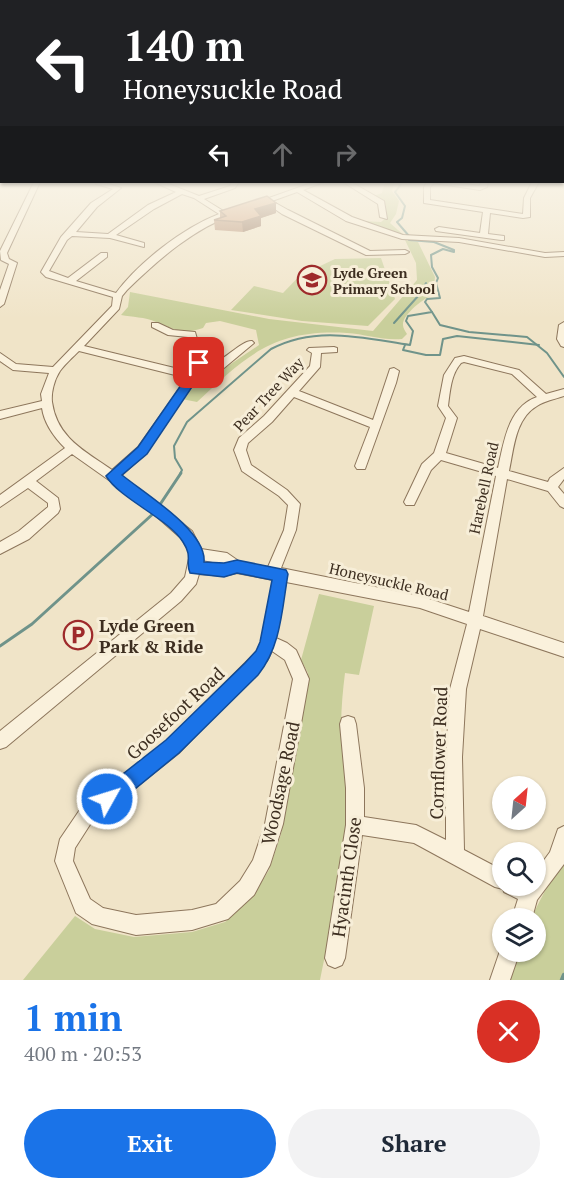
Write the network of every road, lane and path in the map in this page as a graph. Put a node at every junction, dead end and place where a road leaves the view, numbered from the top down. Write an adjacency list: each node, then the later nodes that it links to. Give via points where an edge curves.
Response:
1 (15, 228): 19 (street, via 3,253 5,260 13,263)
2 (75, 228): 9 (street)
3 (122, 228): 10 (street)
4 (197, 228): 18 (street, via 174,243)
5 (317, 228): 14 (street, via 369,253)
6 (377, 228): 15 (street, via 409,238)
7 (485, 228): 11 (street)
8 (439, 229): 11 (street)
9 (70, 234): 10 (street); 17 (street, via 45,272)
10 (110, 236): 13 (street)
11 (484, 236): 12 (street)
12 (501, 238)
13 (141, 245)
14 (405, 252)
15 (564, 254)
16 (104, 255): 17 (street)
17 (70, 281): 18 (street)
18 (118, 296): 24 (street, via 116,307)
19 (0, 304)
20 (155, 325): 29 (street, via 171,333 197,332 199,363)
21 (564, 325): 23 (street)
22 (249, 343): 29 (street, via 226,363)
23 (564, 344)
24 (77, 347): 27 (street); 29 (street)
25 (334, 350): 31 (street, Pear Tree Way, via 314,350 315,367)
26 (0, 356): 27 (street, via 13,367)
27 (55, 370): 33 (street)
28 (394, 371): 35 (street, via 389,398)
29 (195, 374): 41 (street, via 142,450)
30 (564, 392): 32 (street, Harebell Road)
31 (293, 393): 35 (street); 49 (street, Pear Tree Way, via 243,441 240,450 246,468 294,504)
32 (544, 398): 37 (street, via 515,372 458,360 443,406 452,418); 40 (street, Harebell Road, via 522,412 514,425)
33 (45, 403): 34 (street); 36 (street, via 60,436)
34 (0, 415)
35 (375, 425): 38 (street)
36 (72, 448): 41 (street); 42 (street)
37 (439, 455): 40 (street); 45 (street, via 426,467)
38 (361, 466)
39 (564, 472): 43 (street)
40 (502, 474): 43 (street); 50 (street, Harebell Road)
41 (113, 476): 48 (street, via 187,535)
42 (29, 482): 44 (street); 47 (street, via 54,501 54,509 24,536)
43 (552, 488): 46 (street)
44 (0, 502)
45 (410, 502)
46 (564, 503)
47 (0, 548)
48 (196, 561): 49 (street, Honeysuckle Road, via 224,570 237,567); 54 (street, via 191,580 176,597)
49 (277, 573): 50 (street, Honeysuckle Road, via 420,602); 51 (street, Goosefoot Road)
50 (475, 620): 52 (street, Honeysuckle Road); 57 (street, Cornflower Road, via 458,689)
51 (268, 642): 58 (street, Goosefoot Road, via 252,669 172,747 85,817 66,845); 58 (street, Woodsage Road, via 284,648 295,659 301,679 274,824 261,865 247,888 221,912 192,920 135,925 99,917 83,906)
52 (564, 650)
53 (348, 724): 55 (street, Hyacinth Close)
54 (0, 741)
55 (355, 825): 57 (street, via 416,834); 61 (street, Hyacinth Close)
56 (564, 835): 59 (street, via 558,857)
57 (455, 853): 60 (street)
58 (64, 861)
59 (546, 873)
60 (492, 874)
61 (335, 958)
62 (506, 962): 63 (street)
63 (500, 980)

